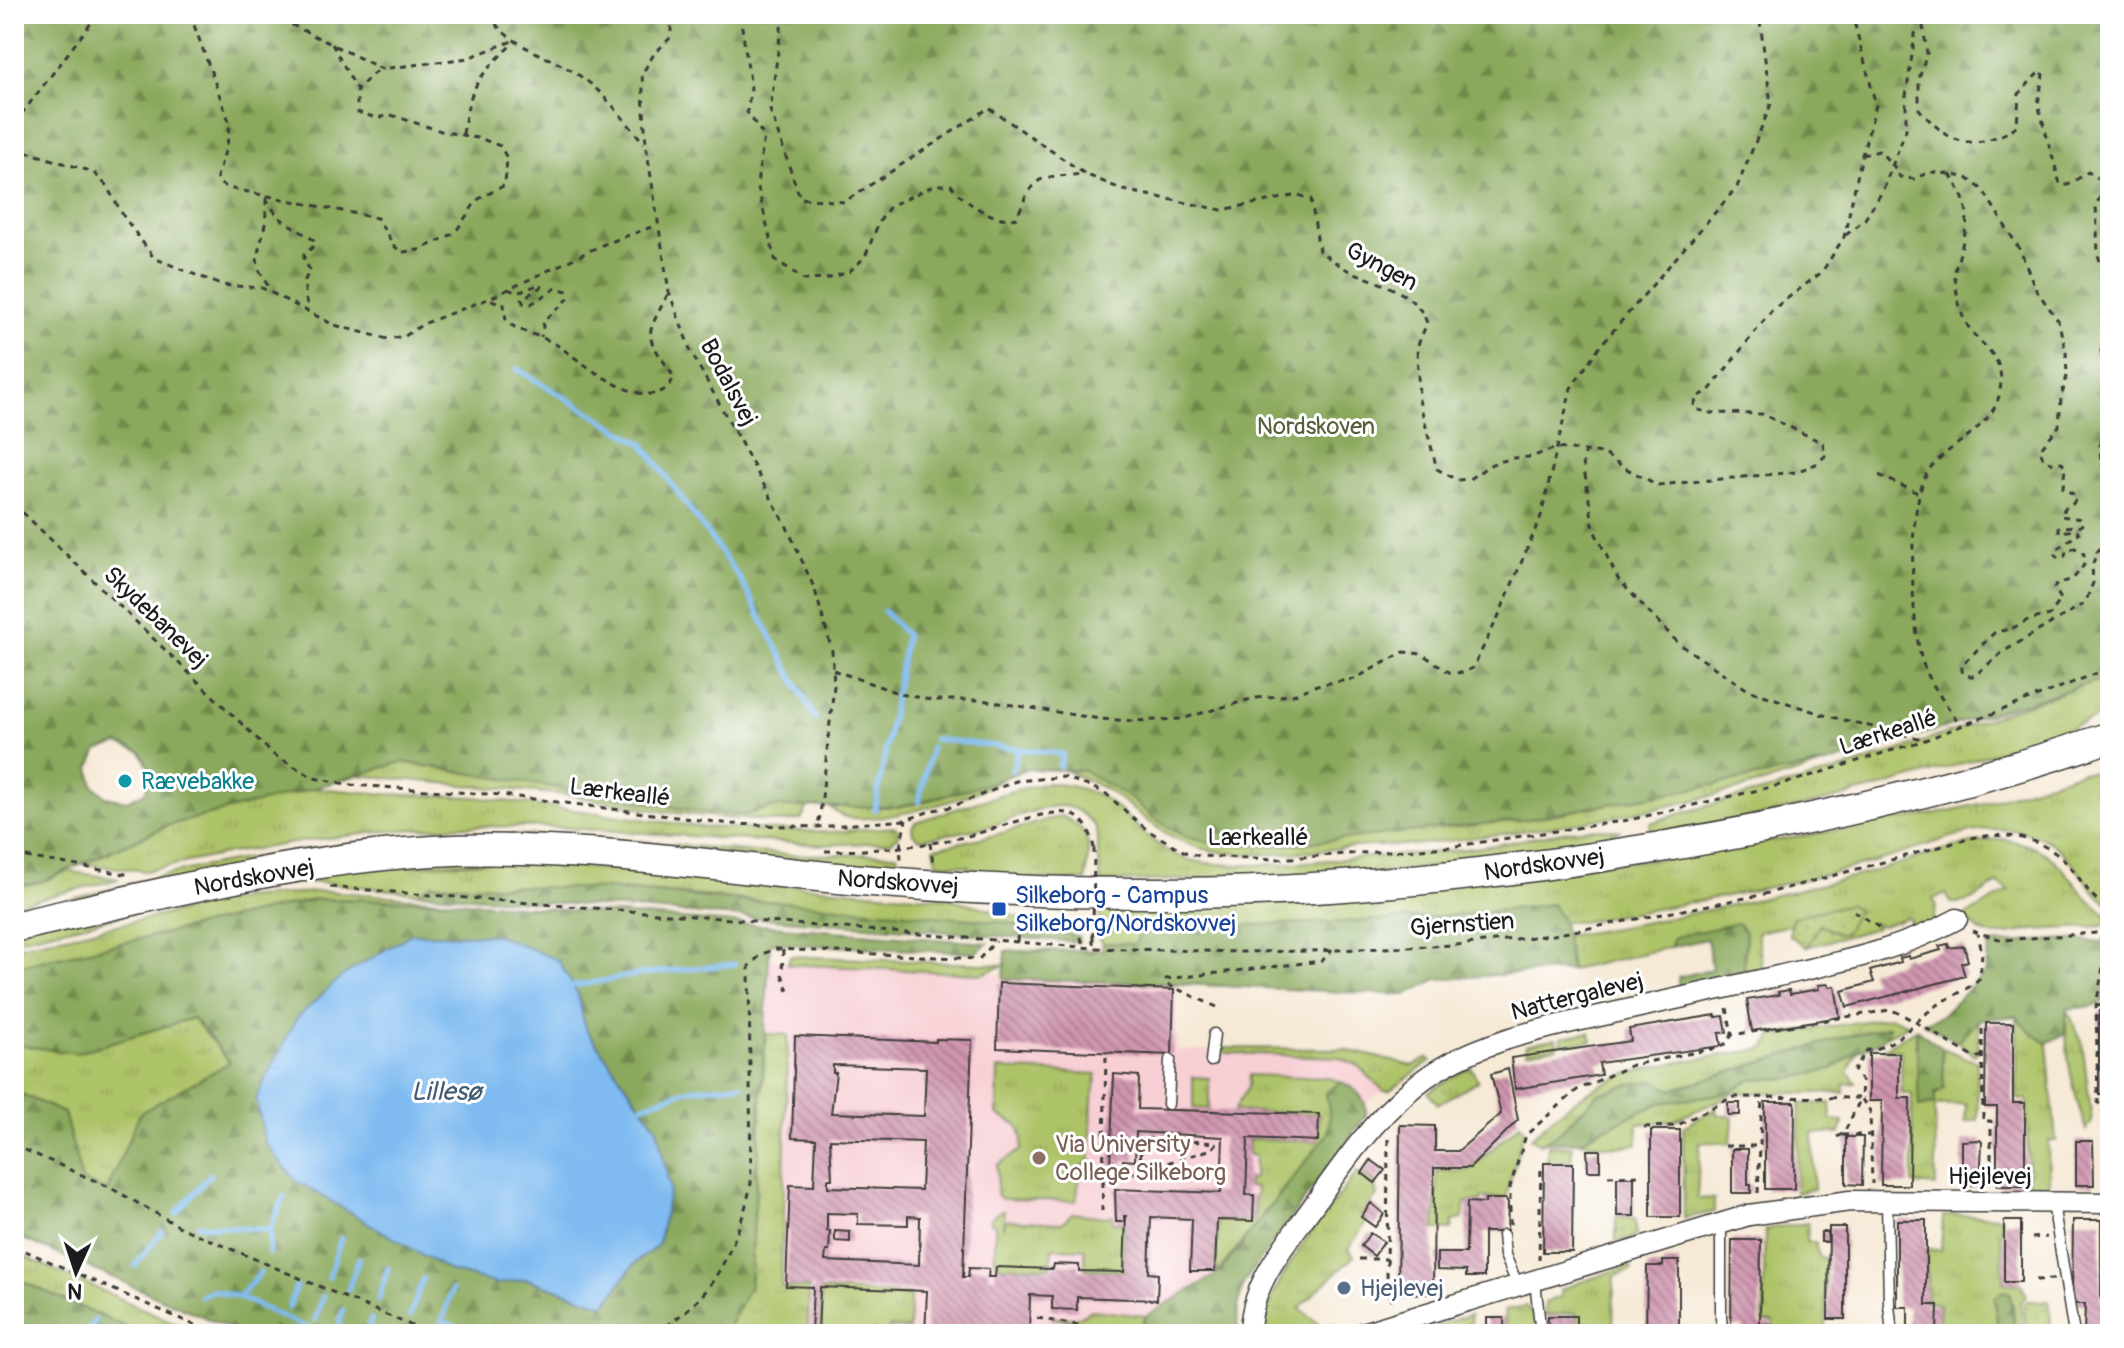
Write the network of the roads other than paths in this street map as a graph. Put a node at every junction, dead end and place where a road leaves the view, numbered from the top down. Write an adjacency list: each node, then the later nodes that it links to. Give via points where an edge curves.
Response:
1 (2110, 737): 3 (street, Nordskovvej, via 1905,797 1779,827 1430,879 1254,891 1046,892 826,877 608,854 432,852 285,870)
2 (1957, 919): 14 (street, Nattergalevej, via 1868,956 1523,1033 1454,1062 1417,1084 1349,1156 1267,1270)
3 (14, 927)
4 (1214, 1034): 6 (lane)
5 (1170, 1060): 7 (lane)
6 (1211, 1061)
7 (1168, 1104)
8 (1880, 1202): 9 (street, Hjejlevej); 11 (street, Hjejlevej, via 1850,1201); 18 (lane)
9 (2053, 1203): 10 (street, Hjejlevej); 19 (lane)
10 (2110, 1203)
11 (1721, 1224): 13 (street, Hjejlevej); 17 (lane)
12 (1503, 1235): 13 (lane, via 1505,1255)
13 (1531, 1282): 15 (street, Hjejlevej); 16 (lane)
14 (1250, 1334)
15 (1359, 1334)
16 (1541, 1334)
17 (1723, 1334)
18 (1892, 1334)
19 (2074, 1334)

